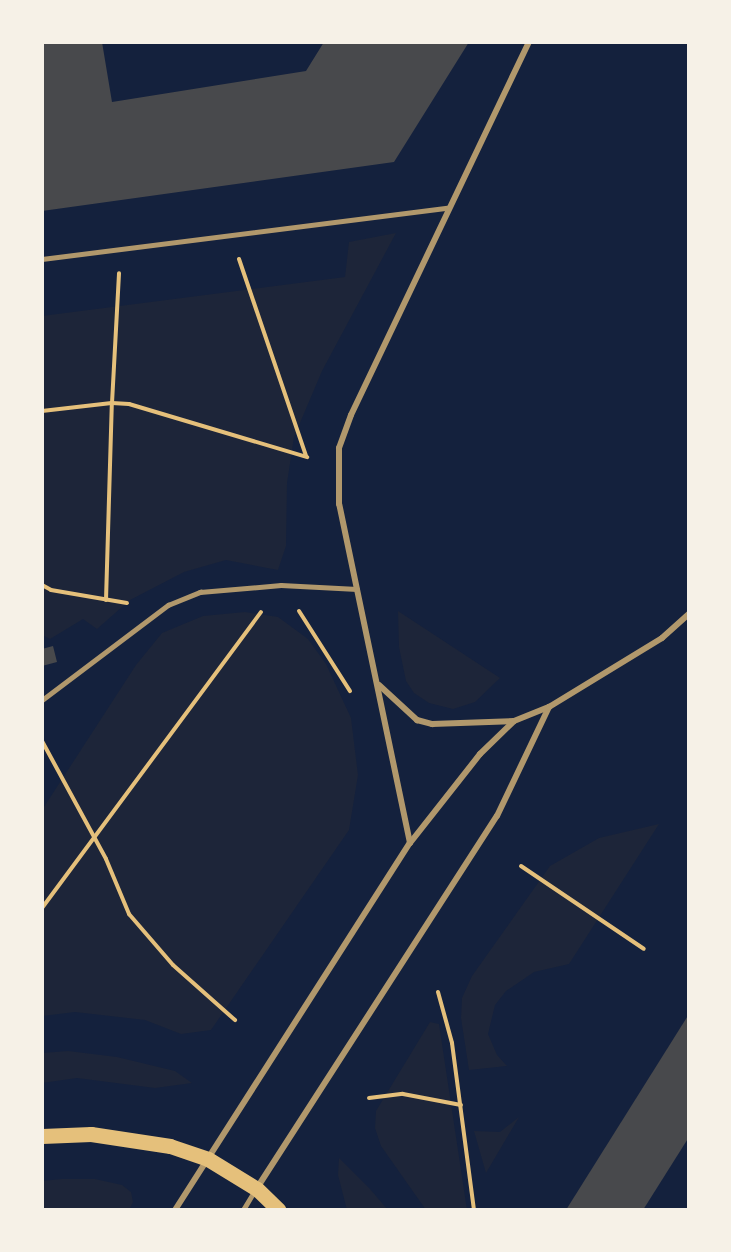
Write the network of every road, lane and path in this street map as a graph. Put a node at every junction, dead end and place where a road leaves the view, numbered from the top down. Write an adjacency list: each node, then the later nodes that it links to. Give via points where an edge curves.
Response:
1 (529, 42): 2 (street)
2 (447, 208): 3 (lane); 9 (street, via 339,447 339,504)
3 (230, 235): 4 (lane); 6 (path, via 307,457 129,404)
4 (121, 248): 5 (lane); 6 (path)
5 (42, 259)
6 (111, 403): 7 (path); 10 (path)
7 (42, 411)
8 (42, 585): 10 (path)
9 (357, 589): 11 (lane, via 281,585 200,592); 15 (street)
10 (106, 600): 11 (path)
11 (163, 609): 17 (lane)
12 (263, 609): 21 (path)
13 (301, 613): 16 (path)
14 (689, 614): 18 (street, via 662,638)
15 (378, 685): 19 (street, via 417,720 432,724); 22 (street)
16 (351, 693)
17 (42, 700)
18 (549, 707): 19 (street); 32 (street, via 497,816)
19 (514, 721): 22 (street, via 480,754)
20 (42, 741): 21 (path)
21 (93, 838): 24 (path); 27 (path, via 129,914 173,965)
22 (410, 843): 31 (street)
23 (521, 866): 25 (path)
24 (42, 908)
25 (644, 949)
26 (438, 992): 29 (path, via 452,1043)
27 (236, 1020)
28 (369, 1098): 29 (path, via 403,1094)
29 (461, 1105): 36 (path)
30 (42, 1136): 31 (main road, via 91,1134 131,1138)
31 (208, 1159): 32 (main road); 33 (street)
32 (256, 1189): 34 (lane); 35 (main road)
33 (175, 1210)
34 (243, 1210)
35 (279, 1210)
36 (474, 1210)

